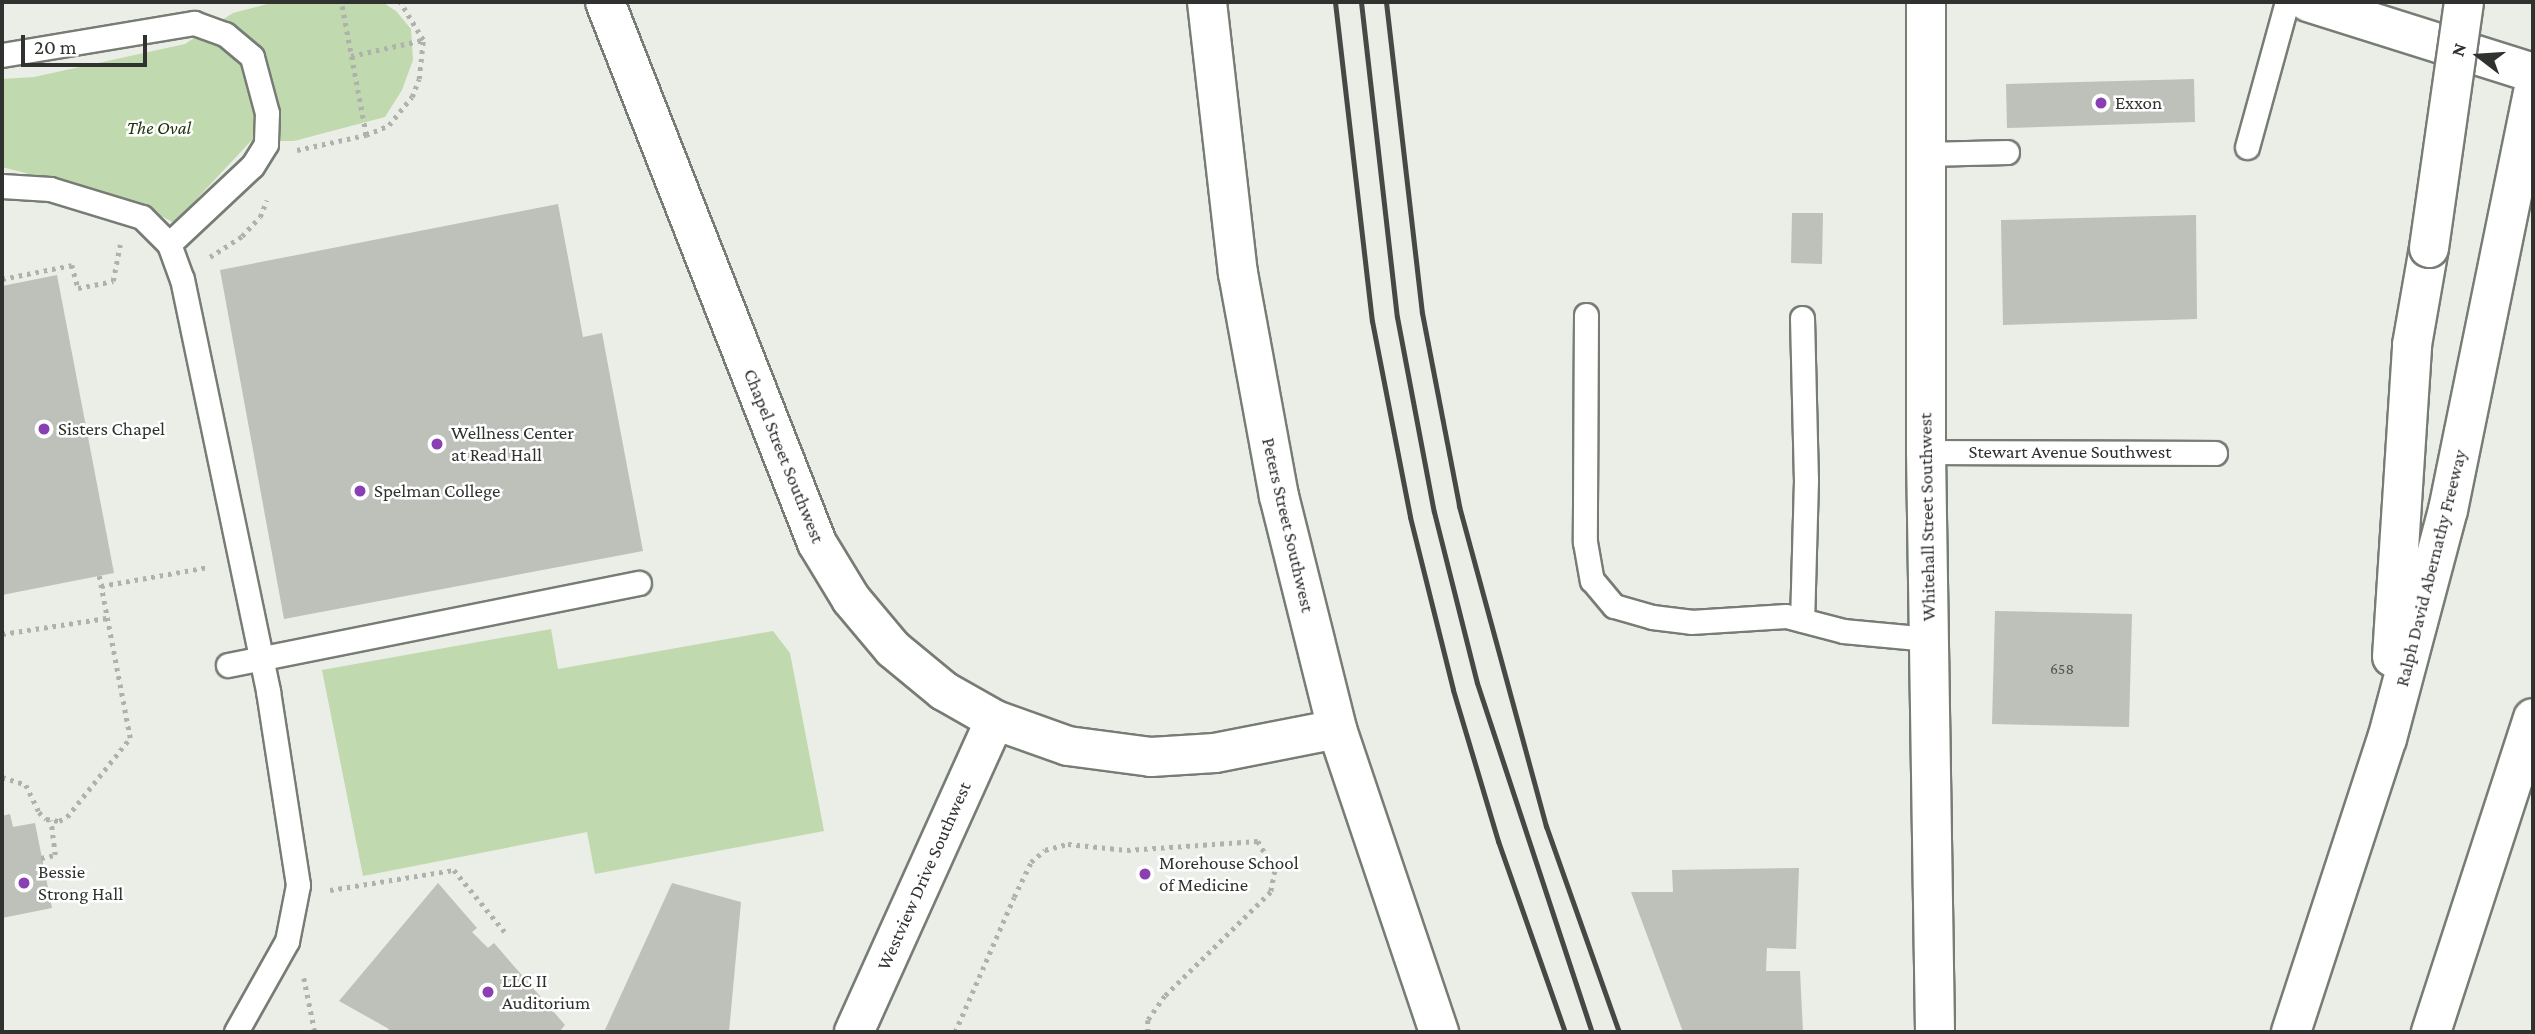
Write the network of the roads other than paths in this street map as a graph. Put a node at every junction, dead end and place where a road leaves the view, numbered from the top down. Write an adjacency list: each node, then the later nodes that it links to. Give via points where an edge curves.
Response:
1 (605, 2): 25 (main road, Chapel Street Southwest, via 817,543 851,599 893,649 944,691)
2 (1208, 2): 26 (main road, Peters Street Southwest, via 1238,274 1279,496)
3 (1926, 2): 12 (main road, Whitehall Street Southwest)
4 (2287, 2): 10 (lane)
5 (2308, 2): 8 (main road)
6 (2465, 2): 27 (main road, bridge, via 2412,345)
7 (2, 55): 14 (lane, via 194,23 225,34 252,57 267,113 266,144 252,166)
8 (2533, 74)
9 (2533, 94): 27 (main road, Ralph David Abernathy Freeway, via 2448,510)
10 (2247, 147)
11 (2007, 152): 12 (lane)
12 (1926, 154): 17 (main road, Whitehall Street Southwest)
13 (2, 186): 14 (lane, via 50,189 100,202 142,218)
14 (170, 244): 22 (lane, via 190,316)
15 (1586, 315): 20 (lane, via 1585,542 1592,580 1614,606 1652,617 1691,622 1732,617)
16 (1802, 318): 20 (lane, via 1806,480)
17 (1926, 452): 18 (lane, Stewart Avenue Southwest); 21 (main road, Whitehall Street Southwest)
18 (2214, 453)
19 (639, 583): 22 (lane)
20 (1802, 620): 21 (lane, via 1843,631)
21 (1929, 639): 31 (main road, Whitehall Street Southwest)
22 (259, 659): 23 (lane); 28 (lane, via 298,884 287,940)
23 (228, 665)
24 (2533, 718): 33 (main road)
25 (995, 720): 26 (main road, Chapel Street Southwest, via 1068,746 1151,757 1215,753); 29 (main road, Westview Drive Southwest)
26 (1337, 729): 30 (main road, Peters Street Southwest)
27 (2387, 739): 32 (main road, Ralph David Abernathy Freeway)
28 (236, 1032)
29 (854, 1032)
30 (1439, 1032)
31 (1935, 1032)
32 (2291, 1032)
33 (2431, 1032)

